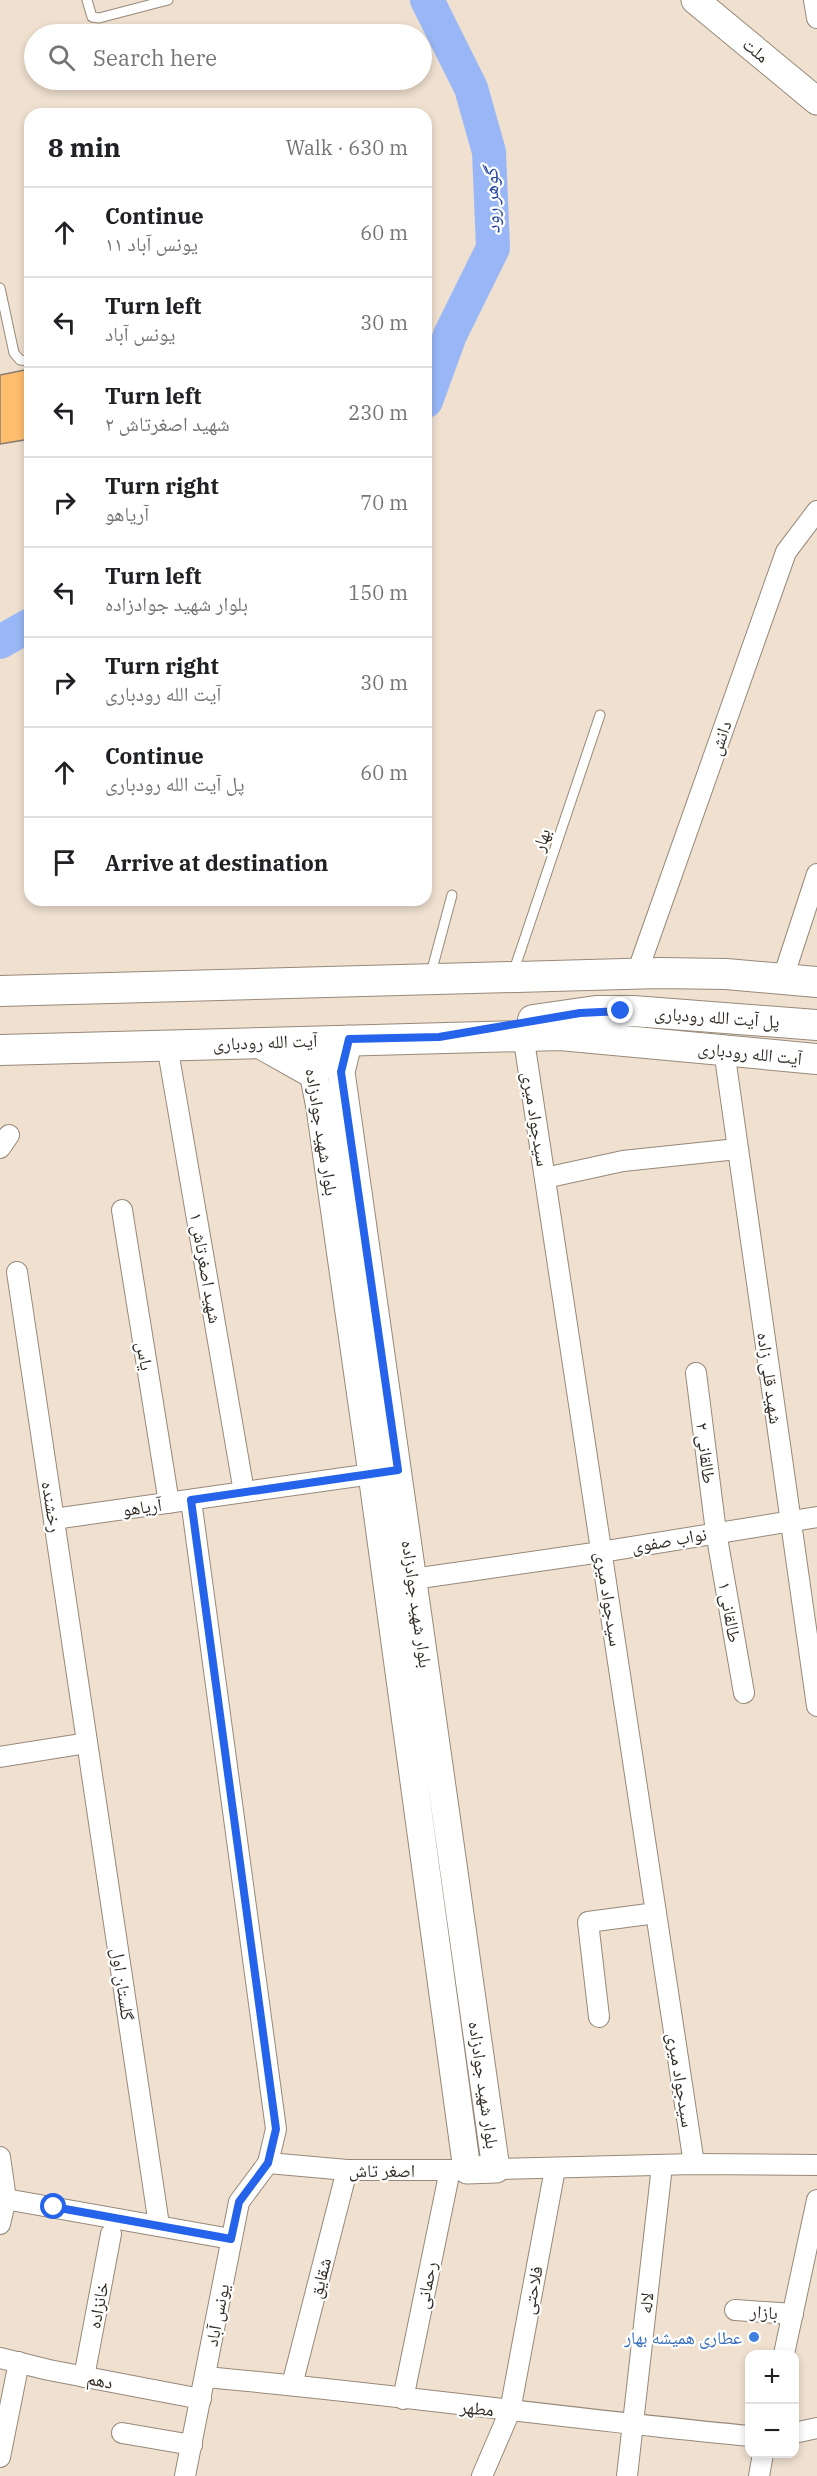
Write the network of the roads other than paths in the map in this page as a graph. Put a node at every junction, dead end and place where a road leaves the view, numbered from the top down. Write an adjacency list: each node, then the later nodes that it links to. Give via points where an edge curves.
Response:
1 (87, 0): 2 (lane, via 93,17 99,18)
2 (168, 0)
3 (695, 0): 6 (street, ملت)
4 (814, 0): 5 (street)
5 (817, 18)
6 (817, 101)
7 (0, 288): 8 (lane, via 14,353)
8 (24, 360)
9 (817, 511): 13 (street, دانش, via 786,552)
10 (600, 715): 14 (lane, بهار)
11 (817, 874): 16 (street)
12 (452, 895): 15 (lane)
13 (637, 973): 14 (main road); 16 (main road)
14 (513, 976): 15 (main road)
15 (430, 978): 18 (main road)
16 (783, 978): 17 (main road)
17 (817, 982)
18 (0, 991)
19 (817, 1025): 21 (main road, پل آیت الله رودباری, via 596,1011)
20 (523, 1034): 21 (main road, آیت الله رودباری); 27 (main road, آیت الله رودباری); 32 (street, سیدجواد میری)
21 (439, 1037): 22 (main road, آیت الله رودباری)
22 (349, 1039): 23 (main road, آیت الله رودباری); 29 (street, بلوار شهید جوادزاده)
23 (308, 1041): 24 (main road, آیت الله رودباری); 30 (street, بلوار شهید جوادزاده)
24 (255, 1042): 25 (main road, آیت الله رودباری); 30 (street)
25 (167, 1045): 26 (main road, آیت الله رودباری); 37 (street, شهید اصغرتاش ۱)
26 (0, 1050)
27 (724, 1050): 28 (main road, آیت الله رودباری); 31 (street, شهید قلی زاده)
28 (817, 1059)
29 (341, 1072): 30 (street, via 323,1065); 36 (street, بلوار شهید جوادزاده)
30 (312, 1074): 36 (street, بلوار شهید جوادزاده)
31 (737, 1149): 32 (street, via 623,1161); 42 (street, شهید قلی زاده)
32 (545, 1178): 44 (street, سیدجواد میری)
33 (122, 1210): 39 (street, یاس)
34 (16, 1272): 41 (street, رخشنده)
35 (696, 1373): 43 (street, طالقانی ۲)
36 (385, 1472): 37 (street, آریاهو); 45 (street, بلوار شهید جوادزاده); 60 (street)
37 (244, 1492): 38 (street, آریاهو)
38 (191, 1500): 39 (street, آریاهو); 53 (street, via 276,2129)
39 (169, 1503): 41 (street, آریاهو)
40 (817, 1517): 42 (street, نواب صفوی)
41 (54, 1519): 48 (street, رخشنده)
42 (790, 1521): 43 (street, نواب صفوی); 47 (street, شهید قلی زاده)
43 (716, 1532): 44 (street, نواب صفوی); 46 (street, طالقانی ۱)
44 (602, 1551): 45 (street, نواب صفوی); 50 (street, سیدجواد میری)
45 (413, 1579): 57 (street, بلوار شهید جوادزاده)
46 (744, 1693)
47 (817, 1706)
48 (87, 1743): 49 (street); 64 (street, گلستان اول)
49 (0, 1757)
50 (656, 1913): 51 (street, via 588,1922); 54 (street, سیدجواد میری)
51 (599, 2017)
52 (0, 2157): 61 (street)
53 (268, 2163): 59 (street, اصغر تاش); 66 (street, یونس آباد, via 239,2202)
54 (694, 2164): 55 (street); 56 (street)
55 (817, 2165)
56 (662, 2166): 58 (street); 77 (street, لاله)
57 (496, 2169): 58 (street); 60 (street, اصغر تاش)
58 (555, 2169): 76 (street, فلاحتی)
59 (347, 2170): 60 (street, اصغر تاش); 73 (street, شقایق)
60 (459, 2170): 75 (street, رحمانی)
61 (3, 2198): 63 (street); 64 (street)
62 (817, 2204): 68 (street)
63 (0, 2224)
64 (159, 2225): 66 (street)
65 (111, 2234): 71 (street, خانزاده)
66 (231, 2239): 72 (street, یونس آباد)
67 (735, 2310): 68 (street, بازار)
68 (793, 2313): 69 (street)
69 (785, 2350)
70 (9, 2360): 71 (street, دهم); 83 (street)
71 (84, 2377): 74 (street, دهم)
72 (205, 2377): 73 (street, مطهر); 74 (street, یونس آباد)
73 (292, 2385): 75 (street, مطهر)
74 (201, 2399): 82 (street, یونس آباد)
75 (403, 2399): 76 (street, مطهر)
76 (510, 2411): 77 (street, مطهر); 86 (street, فلاحتی)
77 (632, 2425): 81 (street, مطهر); 87 (street, لاله)
78 (817, 2428): 79 (street)
79 (799, 2432)
80 (122, 2433): 82 (street)
81 (745, 2436)
82 (192, 2445): 85 (street, یونس آباد)
83 (0, 2457)
84 (763, 2458): 88 (street)
85 (185, 2476)
86 (482, 2476)
87 (627, 2476)
88 (759, 2476)

